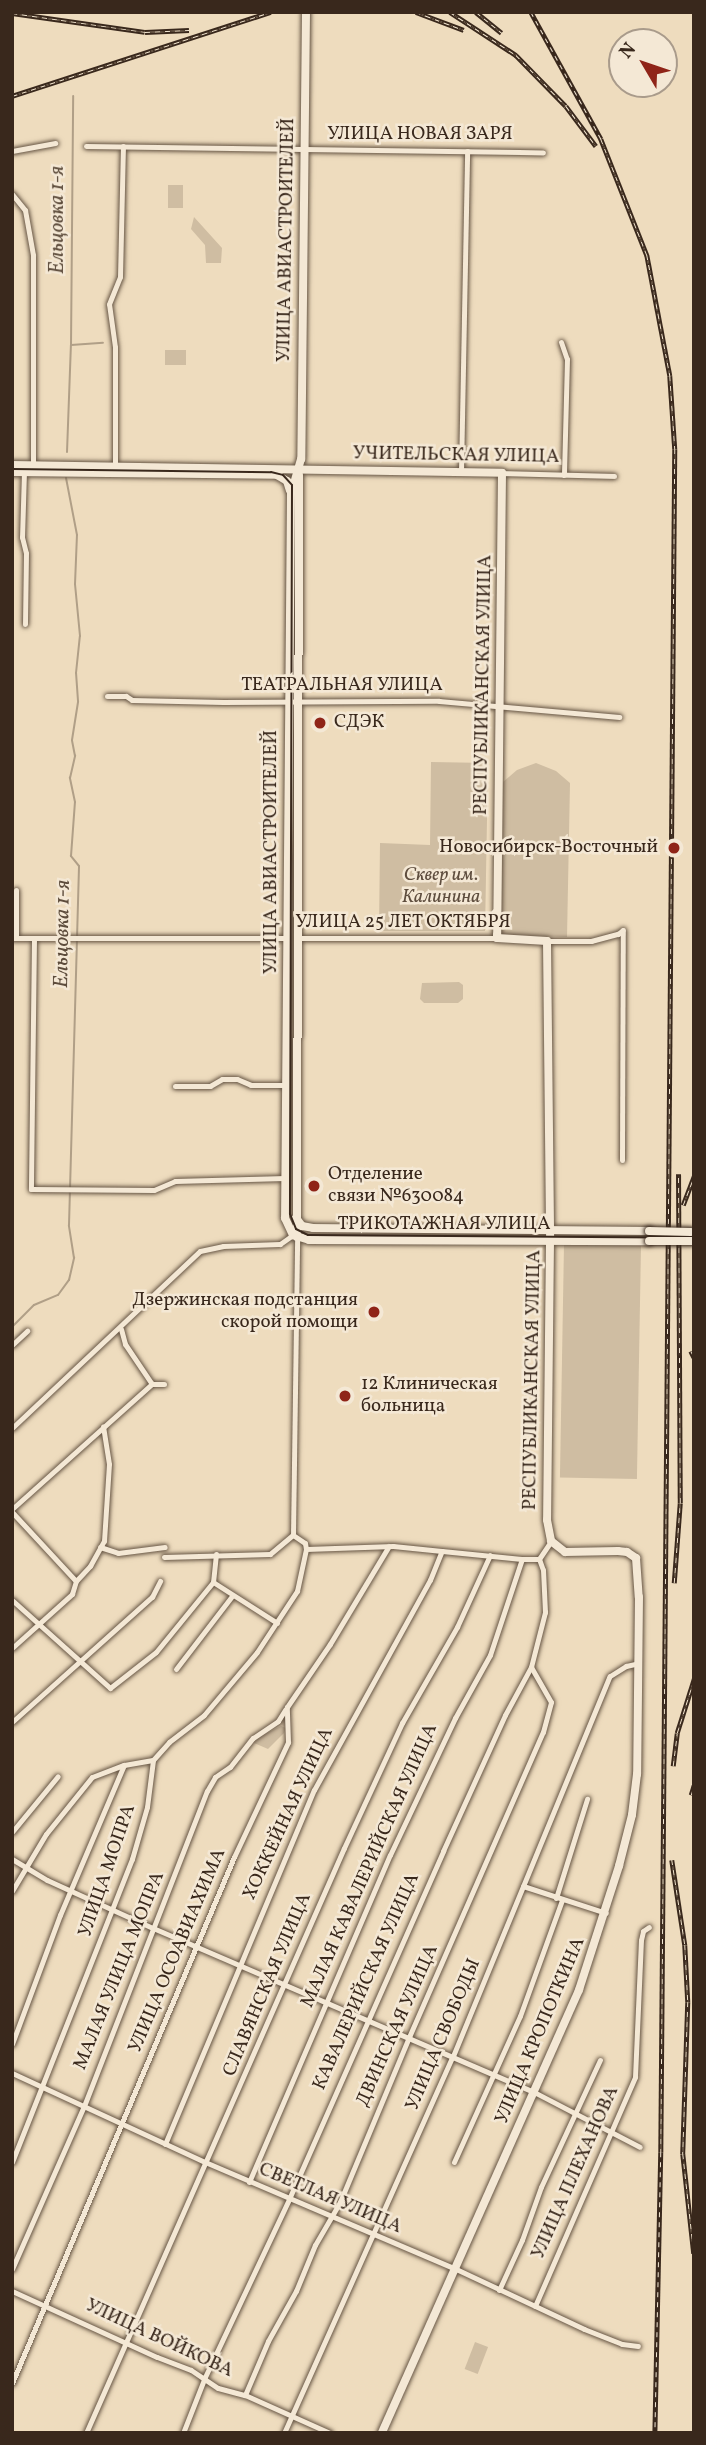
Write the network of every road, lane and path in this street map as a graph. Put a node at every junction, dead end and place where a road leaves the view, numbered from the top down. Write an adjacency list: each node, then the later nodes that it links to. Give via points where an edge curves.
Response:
1 (306, 12): 6 (main road, УЛИЦА АВИАСТРОИТЕЛЕЙ)
2 (55, 142): 5 (street)
3 (86, 146): 4 (street, УЛИЦА НОВАЯ ЗАРЯ)
4 (123, 146): 6 (street, УЛИЦА НОВАЯ ЗАРЯ); 12 (street, via 120,277 109,304 115,347)
5 (12, 151)
6 (304, 151): 7 (street, УЛИЦА НОВАЯ ЗАРЯ); 14 (main road, УЛИЦА АВИАСТРОИТЕЛЕЙ)
7 (467, 151): 8 (street, УЛИЦА НОВАЯ ЗАРЯ); 16 (street)
8 (543, 152)
9 (12, 194): 13 (street, via 25,210 33,255)
10 (561, 342): 18 (street, via 567,359)
11 (12, 464): 13 (main road, УЧИТЕЛЬСКАЯ УЛИЦА)
12 (116, 465): 13 (main road, УЧИТЕЛЬСКАЯ УЛИЦА); 14 (main road, УЧИТЕЛЬСКАЯ УЛИЦА)
13 (27, 467): 15 (main road, УЧИТЕЛЬСКАЯ УЛИЦА); 20 (main road, УЧИТЕЛЬСКАЯ УЛИЦА); 22 (street, via 22,537)
14 (298, 469): 16 (main road, УЧИТЕЛЬСКАЯ УЛИЦА); 20 (main road, УЧИТЕЛЬСКАЯ УЛИЦА); 21 (main road, УЛИЦА АВИАСТРОИТЕЛЕЙ); 25 (main road, УЛИЦА АВИАСТРОИТЕЛЕЙ)
15 (12, 472)
16 (461, 472): 17 (main road, УЧИТЕЛЬСКАЯ УЛИЦА)
17 (502, 473): 18 (street, УЧИТЕЛЬСКАЯ УЛИЦА); 26 (main road, РЕСПУБЛИКАНСКАЯ УЛИЦА)
18 (564, 475): 19 (street, УЧИТЕЛЬСКАЯ УЛИЦА)
19 (614, 475)
20 (282, 477): 21 (main road)
21 (291, 494): 24 (main road, УЛИЦА АВИАСТРОИТЕЛЕЙ)
22 (25, 624)
23 (107, 696): 24 (street, ТЕАТРАЛЬНАЯ УЛИЦА)
24 (289, 702): 25 (street, ТЕАТРАЛЬНАЯ УЛИЦА); 29 (main road, УЛИЦА АВИАСТРОИТЕЛЕЙ)
25 (300, 702): 26 (street, ТЕАТРАЛЬНАЯ УЛИЦА); 32 (main road, УЛИЦА АВИАСТРОИТЕЛЕЙ)
26 (500, 705): 27 (street, ТЕАТРАЛЬНАЯ УЛИЦА); 33 (main road, РЕСПУБЛИКАНСКАЯ УЛИЦА)
27 (619, 717)
28 (16, 890): 30 (street)
29 (287, 937): 31 (street, УЛИЦА 25 ЛЕТ ОКТЯБРЯ); 32 (street, УЛИЦА 25 ЛЕТ ОКТЯБРЯ); 35 (main road, УЛИЦА АВИАСТРОИТЕЛЕЙ)
30 (14, 938): 31 (street, УЛИЦА 25 ЛЕТ ОКТЯБРЯ)
31 (34, 938): 38 (street, via 31,1189 153,1190 175,1181)
32 (298, 938): 33 (street, УЛИЦА 25 ЛЕТ ОКТЯБРЯ); 40 (main road, УЛИЦА АВИАСТРОИТЕЛЕЙ)
33 (497, 939): 34 (main road, УЛИЦА 25 ЛЕТ ОКТЯБРЯ)
34 (547, 941): 37 (street, УЛИЦА 25 ЛЕТ ОКТЯБРЯ, via 591,941 623,930); 42 (main road, РЕСПУБЛИКАНСКАЯ УЛИЦА)
35 (286, 1085): 36 (street, via 222,1079 211,1086); 38 (main road, УЛИЦА АВИАСТРОИТЕЛЕЙ)
36 (175, 1086)
37 (622, 1160)
38 (285, 1178): 39 (main road, УЛИЦА АВИАСТРОИТЕЛЕЙ)
39 (285, 1209): 40 (main road, ТРИКОТАЖНАЯ УЛИЦА); 43 (main road, УЛИЦА АВИАСТРОИТЕЛЕЙ, via 287,1225)
40 (296, 1214): 41 (main road, ТРИКОТАЖНАЯ УЛИЦА, via 308,1228); 43 (main road, УЛИЦА АВИАСТРОИТЕЛЕЙ)
41 (434, 1230): 42 (main road, ТРИКОТАЖНАЯ УЛИЦА); 46 (main road, via 430,1237)
42 (550, 1231): 44 (main road, ТРИКОТАЖНАЯ УЛИЦА); 47 (main road, РЕСПУБЛИКАНСКАЯ УЛИЦА)
43 (295, 1236): 46 (main road, ТРИКОТАЖНАЯ УЛИЦА); 48 (street, ТРИКОТАЖНАЯ УЛИЦА, via 280,1244 200,1251); 56 (street)
44 (649, 1236): 45 (main road, ТРИКОТАЖНАЯ УЛИЦА, bridge); 47 (main road, ТРИКОТАЖНАЯ УЛИЦА)
45 (693, 1237)
46 (435, 1241): 47 (main road, ТРИКОТАЖНАЯ УЛИЦА)
47 (550, 1241): 57 (main road, РЕСПУБЛИКАНСКАЯ УЛИЦА, via 547,1520)
48 (121, 1329): 51 (street, via 125,1344); 54 (street)
49 (27, 1331): 50 (street)
50 (12, 1345)
51 (152, 1384): 52 (street); 53 (street)
52 (164, 1384)
53 (103, 1426): 55 (street); 60 (street, via 108,1488)
54 (12, 1428)
55 (12, 1510): 68 (street)
56 (293, 1535): 61 (street); 63 (street, via 270,1554)
57 (551, 1541): 66 (street); 77 (main road, УЛИЦА КРОПОТКИНА, via 565,1552 618,1551 636,1559)
58 (389, 1546): 61 (street); 62 (street); 80 (street)
59 (165, 1547): 60 (street, via 118,1553)
60 (100, 1548): 68 (street)
61 (306, 1549): 73 (street, via 297,1591)
62 (442, 1551): 64 (street); 100 (street, ХОККЕЙНАЯ УЛИЦА, via 314,1790)
63 (216, 1554): 65 (street); 70 (street)
64 (489, 1555): 67 (street); 101 (street, СЛАВЯНСКАЯ УЛИЦА, via 457,1627 401,1723)
65 (164, 1557)
66 (539, 1559): 67 (street); 78 (street, КАВАЛЕРИЙСКАЯ УЛИЦА, via 545,1612)
67 (521, 1561): 102 (street, МАЛАЯ КАВАЛЕРИЙСКАЯ УЛИЦА, via 490,1655 449,1731)
68 (76, 1581): 74 (street, via 72,1594)
69 (160, 1581): 76 (street, via 152,1597)
70 (213, 1582): 71 (street); 76 (street, via 156,1652 110,1688)
71 (232, 1596): 73 (street); 79 (street)
72 (12, 1600): 74 (street)
73 (277, 1622): 84 (street, via 205,1715)
74 (37, 1625): 75 (street); 76 (street)
75 (12, 1648)
76 (82, 1662): 82 (street)
77 (639, 1663): 91 (street, УЛИЦА СВОБОДЫ, via 610,1676); 96 (main road, УЛИЦА КРОПОТКИНА, via 634,1803)
78 (531, 1667): 103 (street, КАВАЛЕРИЙСКАЯ УЛИЦА, via 500,1725); 104 (street, ДВИНСКАЯ УЛИЦА, via 551,1702 543,1732)
79 (176, 1669)
80 (287, 1707): 81 (street, МАЛАЯ УЛИЦА МОПРА); 83 (street, УЛИЦА ОСОАВИАХИМА)
81 (278, 1721): 83 (street); 98 (street, МАЛАЯ УЛИЦА МОПРА, via 253,1738 230,1767 215,1777)
82 (12, 1722)
83 (287, 1725): 99 (street, УЛИЦА ОСОАВИАХИМА, via 288,1742)
84 (153, 1760): 85 (street); 95 (street, УЛИЦА МОПРА, via 147,1807)
85 (124, 1765): 90 (street, via 92,1777 82,1786); 93 (street)
86 (58, 1776): 88 (street)
87 (587, 1799): 94 (street)
88 (12, 1832)
89 (12, 1859): 90 (street)
90 (27, 1866): 92 (street); 93 (street)
91 (523, 1886): 94 (street); 106 (street, УЛИЦА СВОБОДЫ)
92 (12, 1891)
93 (70, 1891): 95 (street); 105 (street)
94 (559, 1899): 96 (street); 109 (street)
95 (113, 1910): 98 (street); 110 (street, УЛИЦА МОПРА)
96 (606, 1913): 111 (main road, УЛИЦА КРОПОТКИНА, via 579,1990)
97 (649, 1927): 115 (street, УЛИЦА ПЛЕХАНОВА, via 641,1940 636,2068)
98 (153, 1928): 99 (street); 112 (street, МАЛАЯ УЛИЦА МОПРА)
99 (196, 1946): 100 (street); 114 (street, УЛИЦА ОСОАВИАХИМА)
100 (239, 1964): 101 (street); 116 (street, ХОККЕЙНАЯ УЛИЦА)
101 (285, 1984): 102 (street); 119 (street, СЛАВЯНСКАЯ УЛИЦА)
102 (325, 2002): 103 (street); 121 (street, МАЛАЯ КАВАЛЕРИЙСКАЯ УЛИЦА)
103 (368, 2020): 104 (street); 122 (street, КАВАЛЕРИЙСКАЯ УЛИЦА)
104 (409, 2037): 106 (street); 123 (street, ДВИНСКАЯ УЛИЦА)
105 (12, 2044)
106 (453, 2056): 109 (street); 124 (street, УЛИЦА СВОБОДЫ)
107 (600, 2060): 113 (street)
108 (12, 2073): 110 (street, СВЕТЛАЯ УЛИЦА)
109 (495, 2075): 111 (street); 120 (street)
110 (42, 2087): 112 (street, СВЕТЛАЯ УЛИЦА); 118 (street, УЛИЦА МОПРА)
111 (534, 2092): 113 (street); 126 (main road, УЛИЦА КРОПОТКИНА)
112 (84, 2106): 114 (street, СВЕТЛАЯ УЛИЦА); 125 (street, МАЛАЯ УЛИЦА МОПРА)
113 (575, 2113): 115 (street); 127 (street)
114 (123, 2124): 116 (street, СВЕТЛАЯ УЛИЦА); 129 (street, УЛИЦА ОСОАВИАХИМА)
115 (612, 2132): 117 (street); 130 (street, УЛИЦА ПЛЕХАНОВА)
116 (165, 2144): 119 (street, СВЕТЛАЯ УЛИЦА)
117 (640, 2147)
118 (12, 2162)
119 (205, 2162): 121 (street, СВЕТЛАЯ УЛИЦА); 131 (street, СЛАВЯНСКАЯ УЛИЦА)
120 (454, 2162)
121 (249, 2182): 122 (street, СВЕТЛАЯ УЛИЦА)
122 (289, 2199): 123 (street, СВЕТЛАЯ УЛИЦА); 133 (street, КАВАЛЕРИЙСКАЯ УЛИЦА)
123 (333, 2217): 124 (street, СВЕТЛАЯ УЛИЦА); 135 (street, ДВИНСКАЯ УЛИЦА, via 315,2245)
124 (375, 2235): 126 (street, СВЕТЛАЯ УЛИЦА); 136 (street, УЛИЦА СВОБОДЫ)
125 (12, 2269)
126 (456, 2269): 127 (street, СВЕТЛАЯ УЛИЦА); 141 (main road, УЛИЦА КРОПОТКИНА)
127 (499, 2290): 130 (street, СВЕТЛАЯ УЛИЦА)
128 (12, 2291): 129 (street, УЛИЦА ВОЙКОВА)
129 (46, 2305): 131 (street, УЛИЦА ВОЙКОВА); 134 (street, УЛИЦА ОСОАВИАХИМА)
130 (535, 2306): 132 (street, СВЕТЛАЯ УЛИЦА, via 622,2344)
131 (124, 2341): 133 (street, УЛИЦА ВОЙКОВА); 137 (street, СЛАВЯНСКАЯ УЛИЦА)
132 (638, 2346)
133 (205, 2377): 135 (street, УЛИЦА ВОЙКОВА, via 218,2388); 138 (street, КАВАЛЕРИЙСКАЯ УЛИЦА)
134 (12, 2383)
135 (245, 2395): 136 (street, УЛИЦА ВОЙКОВА)
136 (292, 2414): 139 (street, УЛИЦА СВОБОДЫ); 140 (street, УЛИЦА ВОЙКОВА)
137 (86, 2433)
138 (183, 2433)
139 (284, 2433)
140 (330, 2433)
141 (382, 2433)

